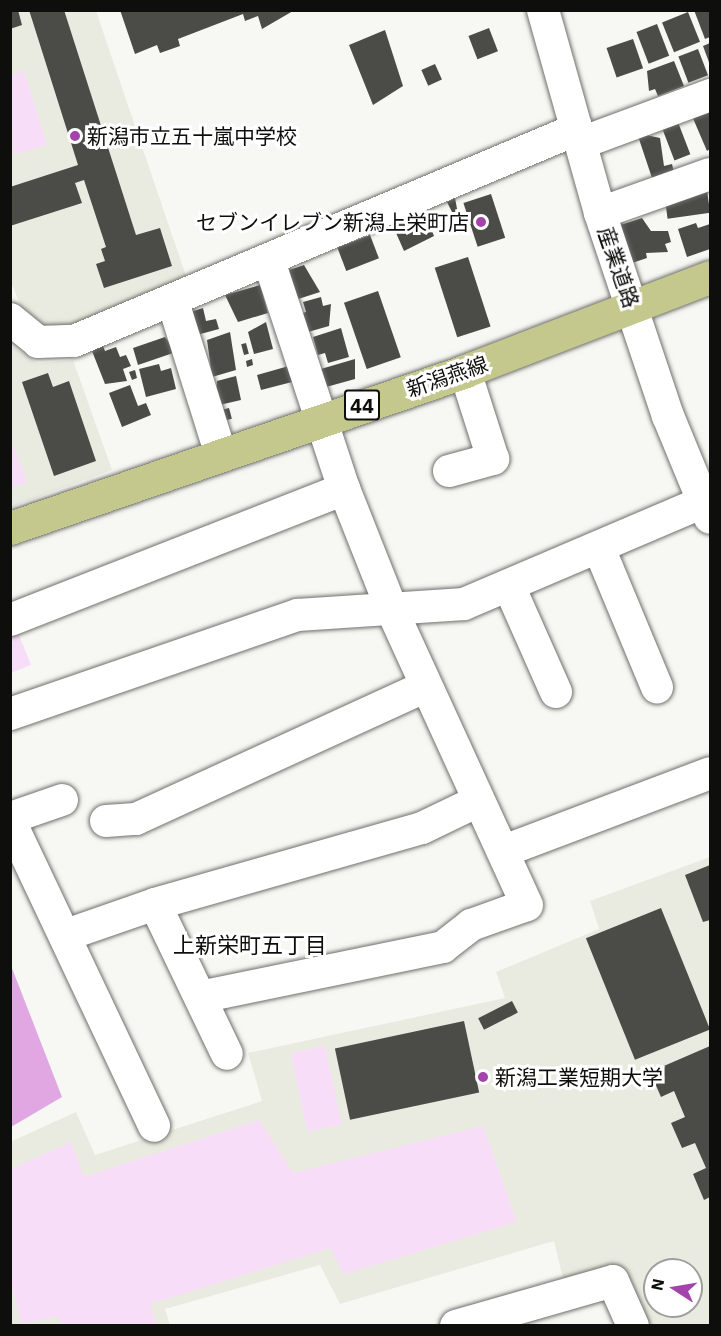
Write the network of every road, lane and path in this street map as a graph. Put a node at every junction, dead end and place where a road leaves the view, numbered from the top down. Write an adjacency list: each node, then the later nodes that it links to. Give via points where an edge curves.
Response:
1 (543, 10): 3 (street, 産業道路)
2 (711, 95): 3 (street)
3 (579, 136): 5 (street, 産業道路); 6 (street)
4 (711, 174): 5 (street)
5 (600, 213): 9 (street, 産業道路)
6 (269, 261): 8 (street); 12 (street)
7 (711, 277): 9 (main road, 新潟燕線 / 44)
8 (173, 302): 10 (street, via 74,341 38,342); 13 (street)
9 (631, 303): 11 (main road, 新潟燕線 / 44); 16 (street, 産業道路)
10 (10, 319)
11 (465, 371): 12 (main road, 新潟燕線 / 44); 14 (street, via 493,459)
12 (320, 418): 13 (main road, 新潟燕線 / 44); 15 (street)
13 (220, 452): 17 (main road, 新潟燕線 / 44)
14 (449, 471)
15 (344, 489): 20 (street); 21 (street)
16 (707, 510): 18 (street)
17 (10, 528)
18 (599, 548): 19 (street); 23 (street)
19 (509, 586): 20 (street, via 464,604); 24 (street)
20 (392, 610): 22 (street); 25 (street, via 298,615)
21 (10, 620)
22 (424, 687): 28 (street); 30 (street, via 136,819)
23 (657, 687)
24 (556, 692)
25 (10, 714)
26 (711, 773): 31 (street)
27 (62, 800): 29 (street)
28 (478, 801): 31 (street); 32 (street, via 422,828)
29 (10, 819): 33 (street)
30 (106, 820)
31 (504, 851): 34 (street, via 527,905 471,925 443,947)
32 (154, 904): 33 (street); 34 (street)
33 (66, 935): 36 (street)
34 (201, 997): 35 (street)
35 (227, 1054)
36 (154, 1126)
37 (456, 1326): 38 (street, via 614,1281)
38 (633, 1326)

